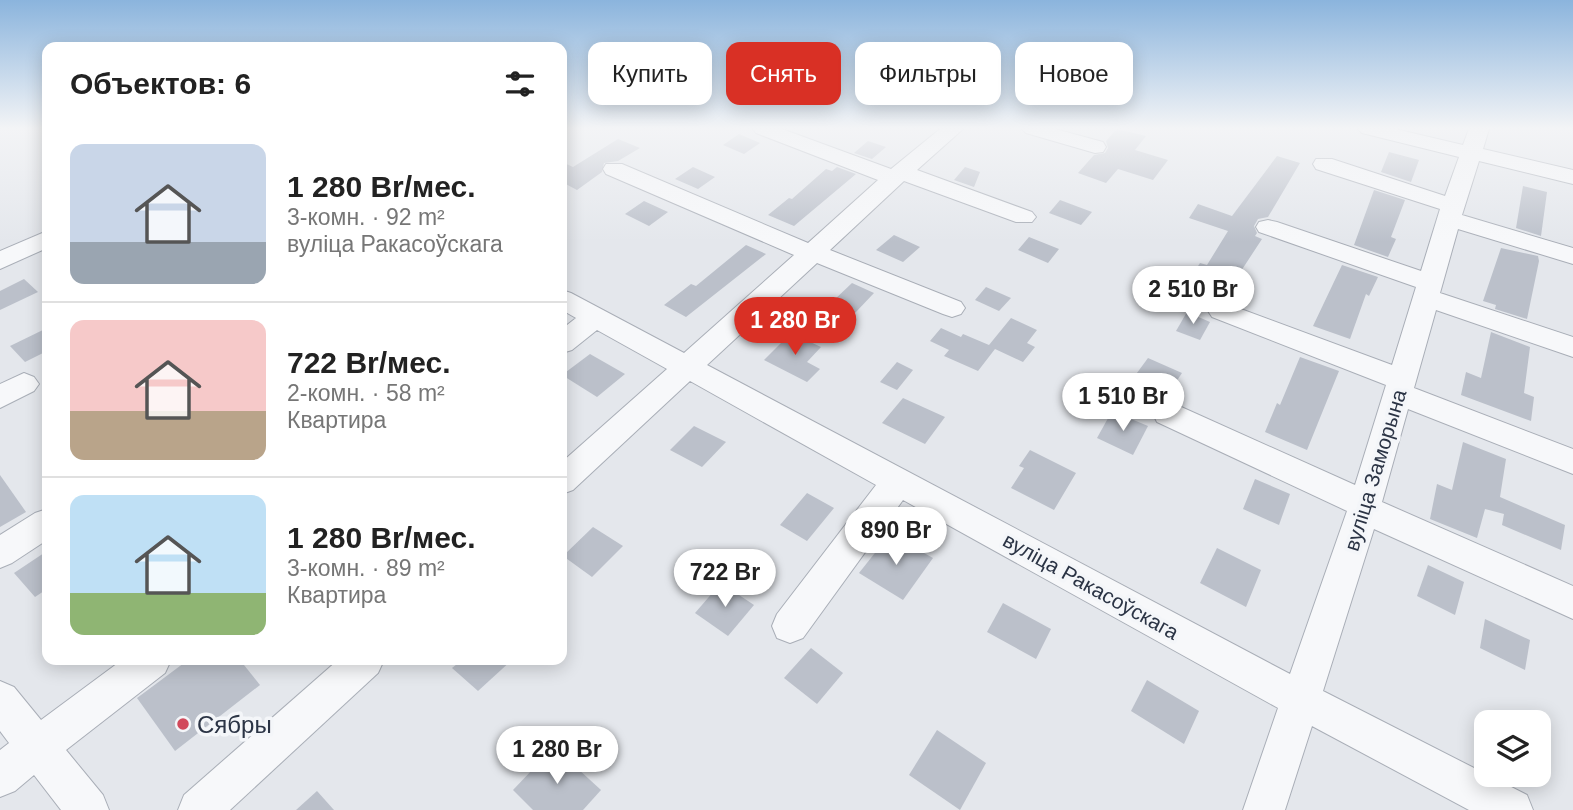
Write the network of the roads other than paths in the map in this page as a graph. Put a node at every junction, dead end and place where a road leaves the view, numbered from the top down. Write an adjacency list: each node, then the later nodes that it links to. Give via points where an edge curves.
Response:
1 (873, 167): 7 (street)
2 (907, 167): 7 (street)
3 (1331, 167): 9 (street)
4 (1466, 167): 9 (street, вуліца Заморына)
5 (1545, 167): 8 (street)
6 (614, 169): 13 (street)
7 (897, 175): 10 (street); 13 (street)
8 (1573, 177)
9 (1451, 212): 14 (street); 16 (street, вуліца Заморына)
10 (1024, 217)
11 (1268, 227): 16 (street)
12 (42, 241): 15 (street)
13 (812, 252): 18 (street); 23 (street)
14 (1573, 256)
15 (0, 261)
16 (1428, 290): 22 (street); 24 (street, вуліца Заморына)
17 (567, 302): 20 (street, вуліца Ракасоўскага)
18 (952, 308)
19 (1221, 310): 24 (street)
20 (596, 317): 21 (street); 23 (street, вуліца Ракасоўскага)
21 (567, 339)
22 (1573, 347)
23 (687, 366): 27 (street); 28 (street, вуліца Ракасоўскага)
24 (1400, 386): 26 (street); 29 (street, вуліца Заморына)
25 (1168, 414): 29 (street)
26 (1573, 462)
27 (567, 476)
28 (898, 481): 33 (street); 37 (street, вуліца Ракасоўскага)
29 (1365, 506): 32 (street); 37 (street, вуліца Заморына)
30 (42, 526): 31 (street)
31 (0, 553)
32 (1573, 603)
33 (790, 626)
34 (146, 665): 38 (street)
35 (359, 665): 41 (street)
36 (0, 699): 38 (street)
37 (1301, 700): 42 (street, вуліца Заморына); 43 (street, вуліца Ракасоўскага)
38 (40, 748): 39 (street); 40 (street)
39 (0, 776)
40 (88, 810)
41 (199, 810)
42 (1264, 810)
43 (1512, 810)

